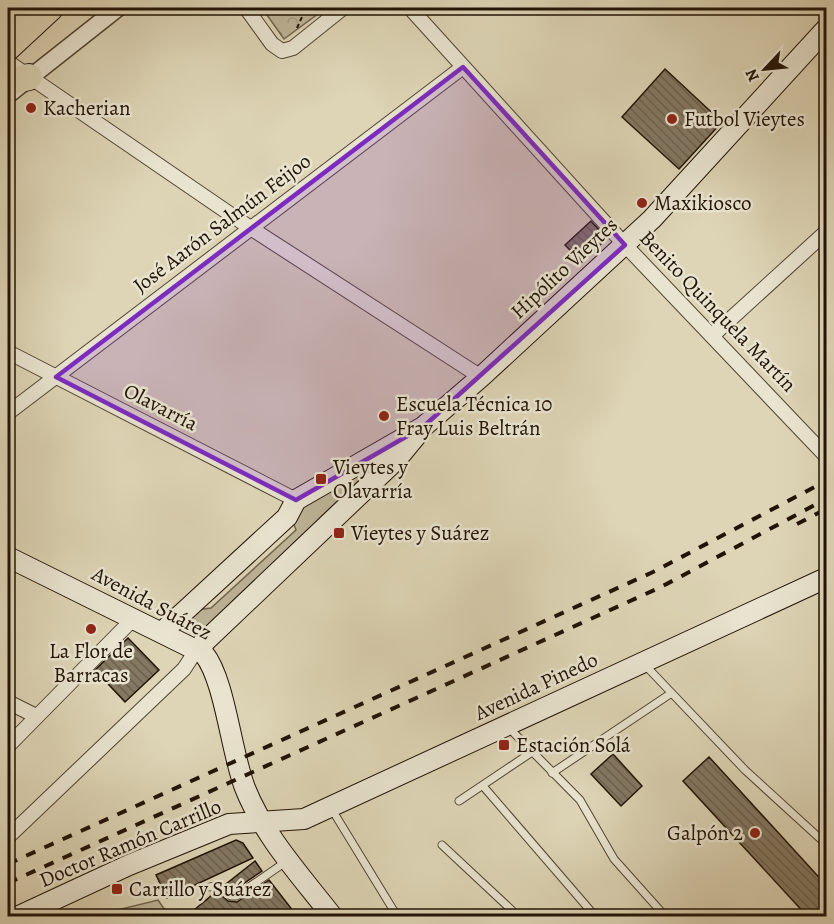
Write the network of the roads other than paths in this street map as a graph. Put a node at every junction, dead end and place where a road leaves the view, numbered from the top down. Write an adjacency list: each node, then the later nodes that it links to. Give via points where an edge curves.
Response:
1 (17, 8): 7 (highway)
2 (50, 8): 9 (highway)
3 (118, 8): 12 (street)
4 (246, 8): 5 (street, via 272,44 282,51 293,48)
5 (344, 8)
6 (410, 8): 11 (street, Benito Quinquela Martín)
7 (8, 14)
8 (826, 29): 16 (main road, Hipólito Vieytes)
9 (8, 47)
10 (8, 62): 12 (street)
11 (463, 67): 14 (street, José Aarón Salmún Feijoo); 16 (street, Benito Quinquela Martín)
12 (18, 80): 13 (street); 14 (street)
13 (8, 95)
14 (249, 227): 19 (street, José Aarón Salmún Feijoo); 20 (street)
15 (826, 232): 17 (street)
16 (625, 245): 17 (street, Benito Quinquela Martín); 20 (main road, Hipólito Vieytes)
17 (713, 335): 23 (street, Benito Quinquela Martín)
18 (8, 352): 19 (street, Olavarría)
19 (56, 377): 21 (street, José Aarón Salmún Feijoo); 24 (street, Olavarría)
20 (481, 377): 22 (main road, Hipólito Vieytes)
21 (8, 413)
22 (423, 427): 24 (main road, Hipólito Vieytes); 29 (main road, Hipólito Vieytes, via 397,459)
23 (826, 456)
24 (296, 500): 28 (main road, Hipólito Vieytes, via 287,517)
25 (8, 557): 27 (main road, Avenida Suárez)
26 (826, 578): 30 (main road, Avenida Pinedo)
27 (134, 618): 28 (main road, Avenida Suárez); 33 (street)
28 (162, 632): 29 (main road, Avenida Suárez)
29 (197, 649): 41 (main road, Avenida Suárez, via 215,672 235,759); 42 (street, via 184,669)
30 (643, 663): 31 (lane); 34 (main road, Avenida Pinedo)
31 (670, 694): 37 (lane); 43 (lane, via 744,771)
32 (8, 702): 33 (street)
33 (36, 716): 35 (street)
34 (507, 726): 36 (lane); 40 (main road, Avenida Pinedo)
35 (8, 746)
36 (532, 752): 37 (lane); 38 (lane)
37 (552, 773): 52 (lane, via 586,808 614,859)
38 (483, 786): 39 (lane); 51 (lane)
39 (459, 801)
40 (331, 808): 41 (main road, Avenida Pinedo, via 304,819); 49 (lane)
41 (262, 822): 45 (main road, Avenida Suárez); 47 (main road, Doctor Ramón Carrillo, via 229,824)
42 (8, 837)
43 (826, 844)
44 (442, 845): 50 (lane)
45 (289, 860): 46 (lane, via 236,896 218,885); 48 (main road, Avenida Suárez)
46 (210, 887)
47 (19, 916)
48 (332, 916)
49 (397, 916)
50 (518, 916)
51 (595, 916)
52 (665, 916)

